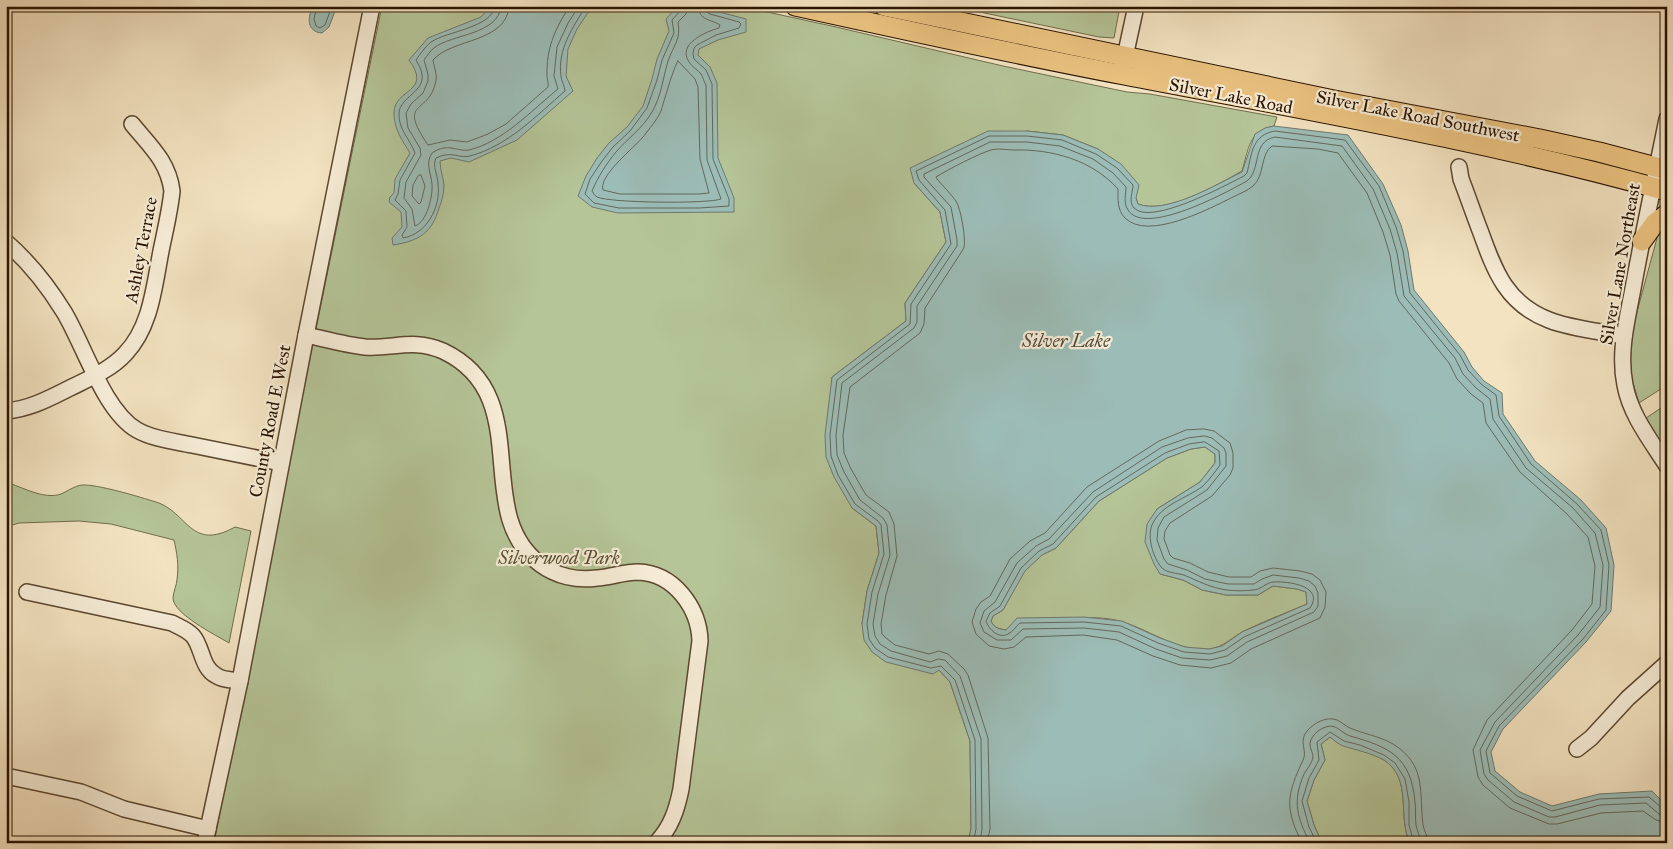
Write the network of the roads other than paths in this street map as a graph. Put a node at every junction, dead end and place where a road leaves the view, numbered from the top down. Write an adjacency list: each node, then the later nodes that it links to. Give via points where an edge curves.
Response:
1 (372, 6): 14 (street, County Road E West)
2 (795, 6): 5 (main road, Silver Lake Road, via 1015,54)
3 (884, 6): 5 (main road, Silver Lake Road Southwest)
4 (1136, 6): 5 (street)
5 (1123, 66): 9 (main road, Silver Lake Road Southwest, via 1342,102 1548,141); 10 (main road, Silver Lake Road, via 1477,144)
6 (1667, 119): 9 (street, Silver Lane Northeast)
7 (132, 124): 16 (street, Ashley Terrace, via 166,168 171,203 151,304 143,328 125,354)
8 (1459, 167): 15 (street, via 1492,262 1510,294 1549,320)
9 (1662, 169): 10 (street, Silver Lane Northeast)
10 (1660, 189): 12 (street, Silver Lane Northeast)
11 (1667, 214): 12 (main road, via 1655,223)
12 (1642, 241): 15 (street, Silver Lane Northeast)
13 (6, 242): 16 (street, via 29,265 64,312)
14 (306, 335): 18 (street, County Road E West); 26 (street, via 366,347 416,344 455,358 481,382 493,406 510,521 530,555 550,570 585,580 647,573 671,584 690,605 700,628 700,641 681,789 676,812)
15 (1624, 336): 19 (street, Silver Lane Northeast, via 1623,372 1629,400)
16 (96, 375): 17 (street, Ashley Terrace, via 42,402); 18 (street, via 116,411 136,429 158,438)
17 (6, 411)
18 (281, 463): 22 (street, County Road E West)
19 (1667, 466)
20 (27, 592): 22 (street, via 172,623 192,634 206,666 216,676)
21 (1667, 663): 23 (street)
22 (240, 682): 25 (street, County Road E West)
23 (1577, 749)
24 (6, 776): 25 (street, via 81,792)
25 (206, 836)
26 (656, 843)

